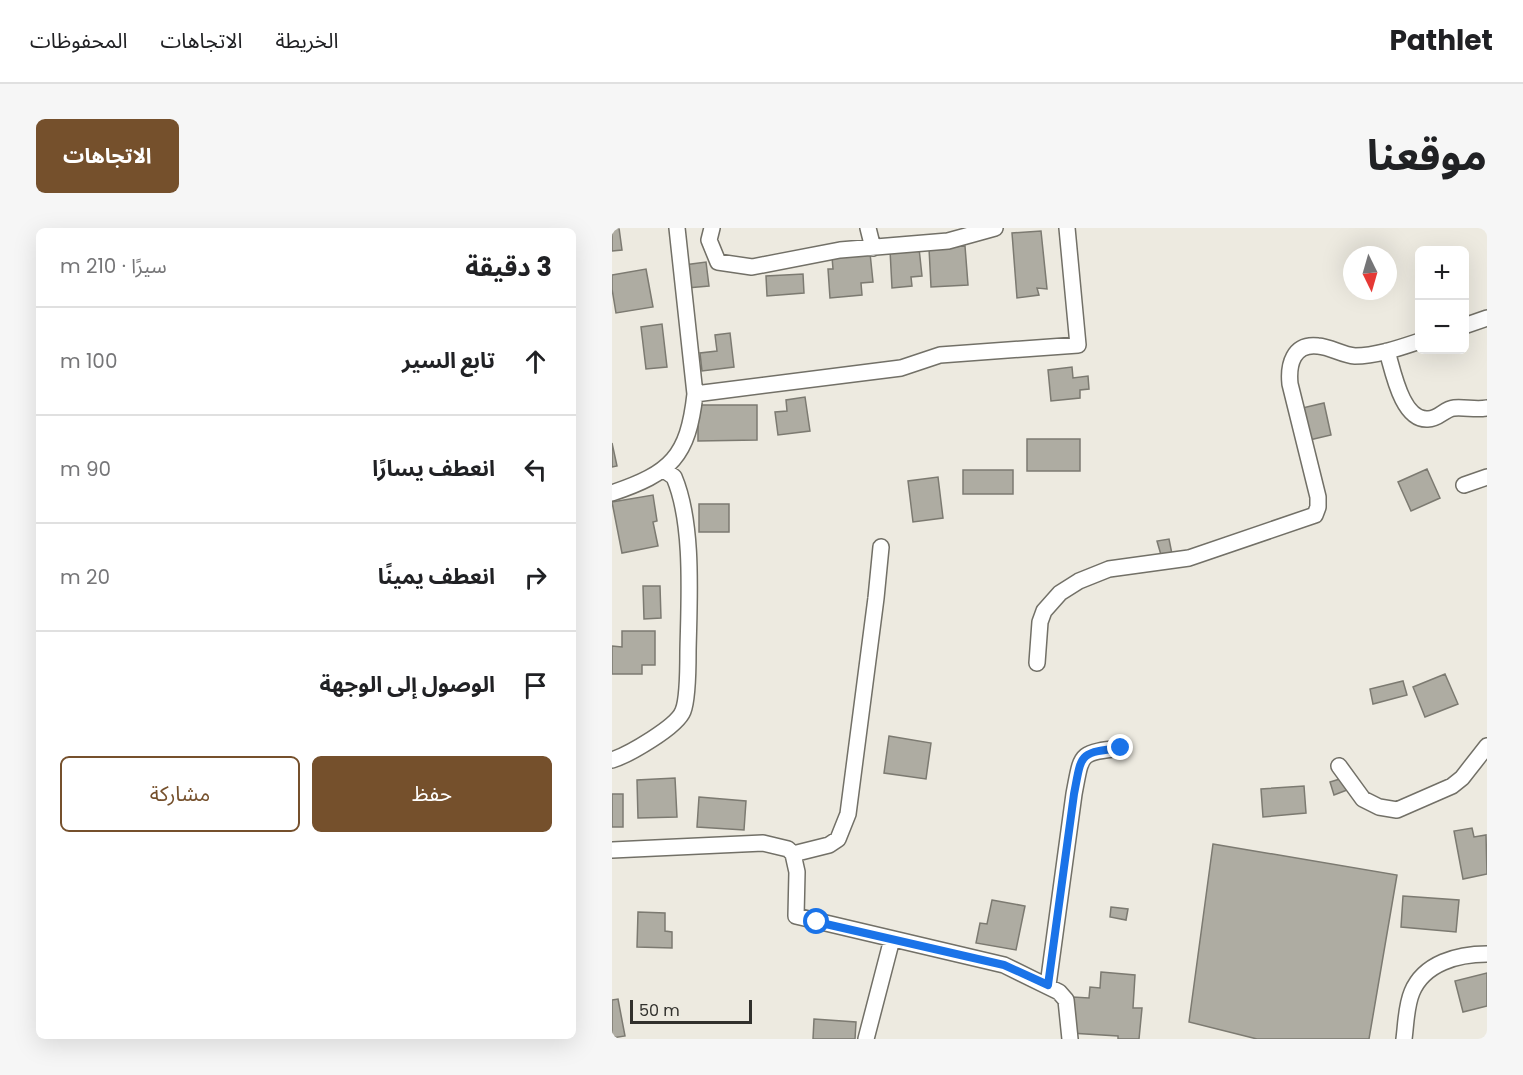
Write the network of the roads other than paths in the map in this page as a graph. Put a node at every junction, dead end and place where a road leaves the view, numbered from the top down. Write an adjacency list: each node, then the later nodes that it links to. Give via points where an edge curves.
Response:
1 (677, 228): 11 (street)
2 (712, 228): 6 (street, via 709,240 718,262 752,267 840,250)
3 (868, 228): 6 (street)
4 (995, 228): 6 (street, via 948,241)
5 (1067, 228): 11 (street, via 1078,345 940,356 901,368)
6 (873, 248)
7 (1487, 318): 8 (street)
8 (1469, 324)
9 (1415, 342): 10 (street)
10 (1387, 351): 12 (street, via 1404,401 1413,415 1431,419 1451,408); 18 (street, via 1354,356 1316,345 1305,348 1291,361 1290,384 1318,497 1315,515 1189,558 1109,569 1079,580 1044,611)
11 (695, 394): 13 (street, via 692,421 682,450)
12 (1487, 408)
13 (664, 471): 16 (street); 21 (street, via 674,477 684,506 689,579 684,710 675,724)
14 (1487, 477): 15 (street)
15 (1464, 485)
16 (612, 493)
17 (881, 547): 24 (street, via 848,814 838,839)
18 (1037, 663)
19 (1487, 746): 22 (street, via 1452,786 1404,809 1379,807 1363,799)
20 (1121, 748): 27 (street, via 1089,753 1080,764)
21 (612, 760)
22 (1339, 766)
23 (612, 850): 24 (street, via 763,843)
24 (793, 854): 25 (street, via 797,872 796,916)
25 (892, 939): 27 (street, via 1004,965); 28 (street)
26 (1487, 954): 30 (street, via 1457,956 1420,979 1411,995)
27 (1048, 985): 29 (street, via 1066,1000)
28 (866, 1039)
29 (1070, 1039)
30 (1404, 1039)

